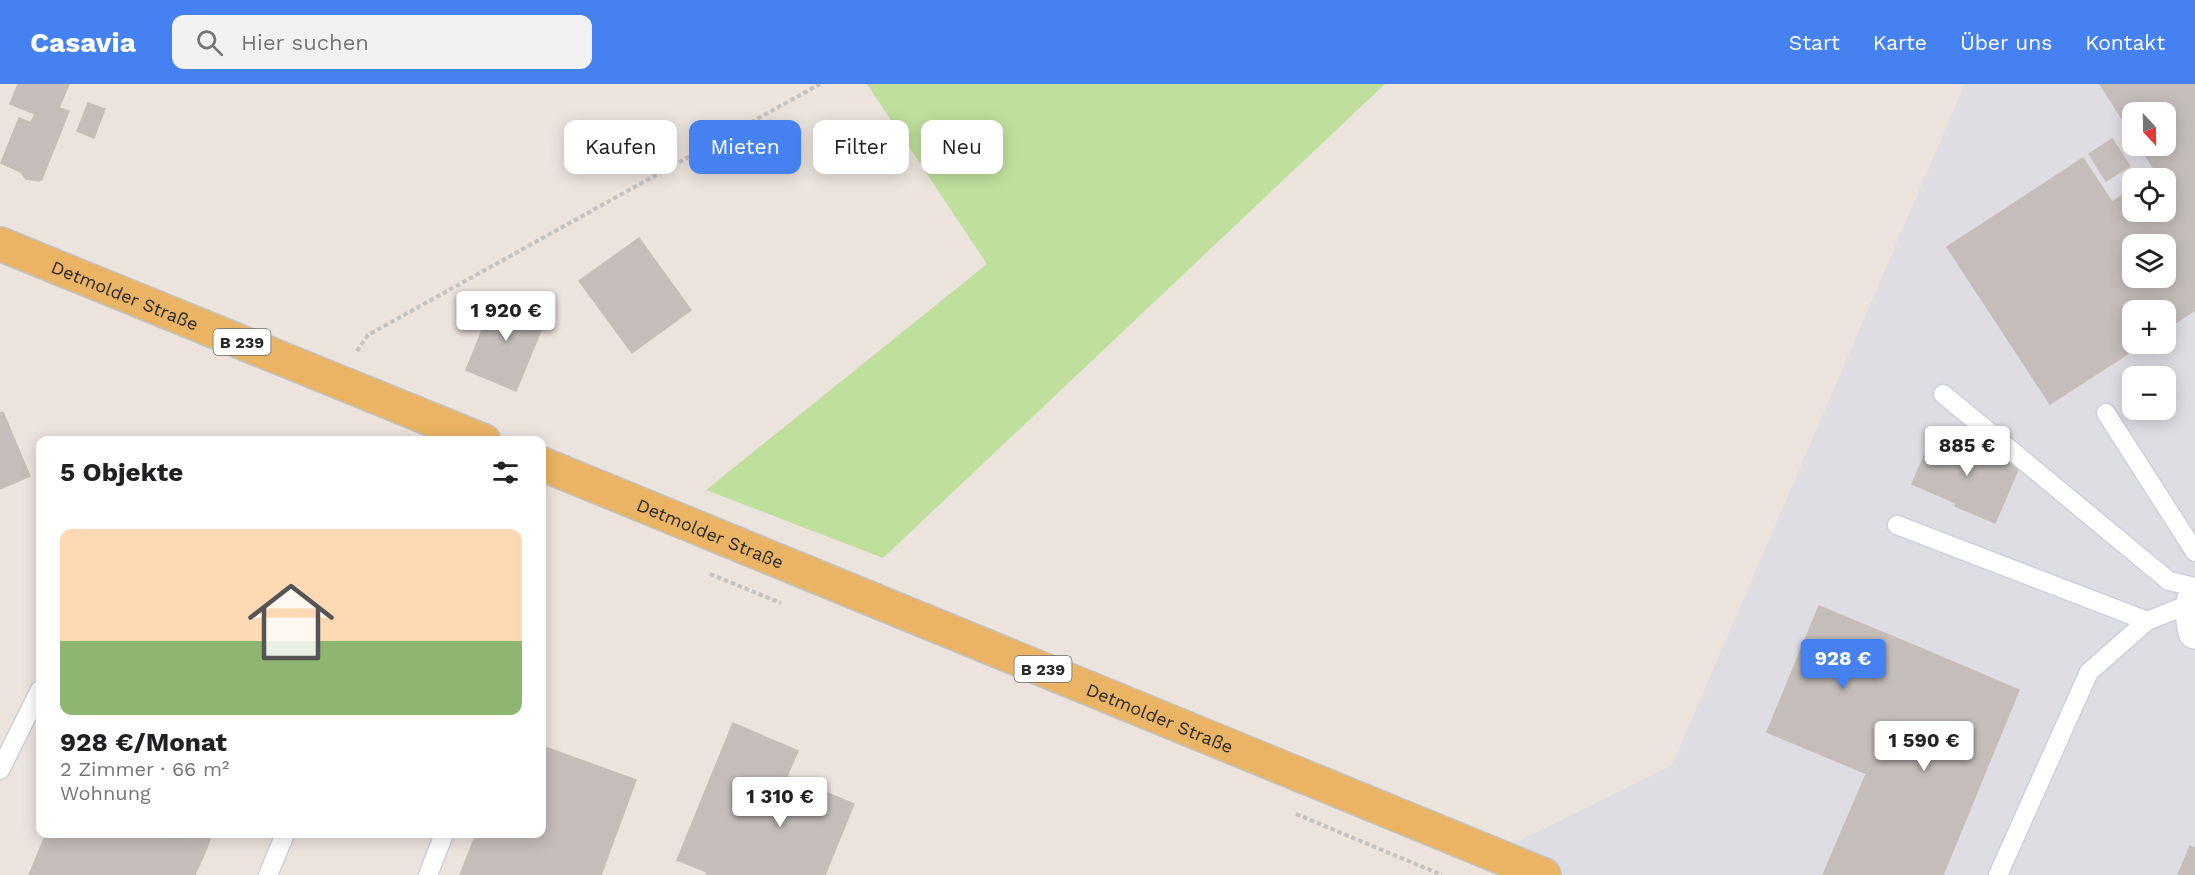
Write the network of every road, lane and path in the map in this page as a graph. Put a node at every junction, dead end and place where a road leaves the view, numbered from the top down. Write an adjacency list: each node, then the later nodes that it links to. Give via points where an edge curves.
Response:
1 (820, 84): 3 (path, via 368,335)
2 (0, 244): 3 (main road, Detmolder Straße / B 239)
3 (337, 381): 6 (main road, Detmolder Straße / B 239)
4 (1943, 394): 10 (lane)
5 (2106, 413): 9 (lane)
6 (472, 436)
7 (546, 466): 18 (main road, Detmolder Straße / B 239)
8 (1897, 525): 11 (lane)
9 (2195, 552)
10 (2194, 605): 11 (lane)
11 (2147, 621): 19 (lane, via 2089,672)
12 (36, 698): 13 (lane)
13 (0, 770)
14 (283, 838): 16 (lane)
15 (442, 838): 17 (lane)
16 (268, 875)
17 (428, 875)
18 (1544, 875)
19 (1998, 875)

